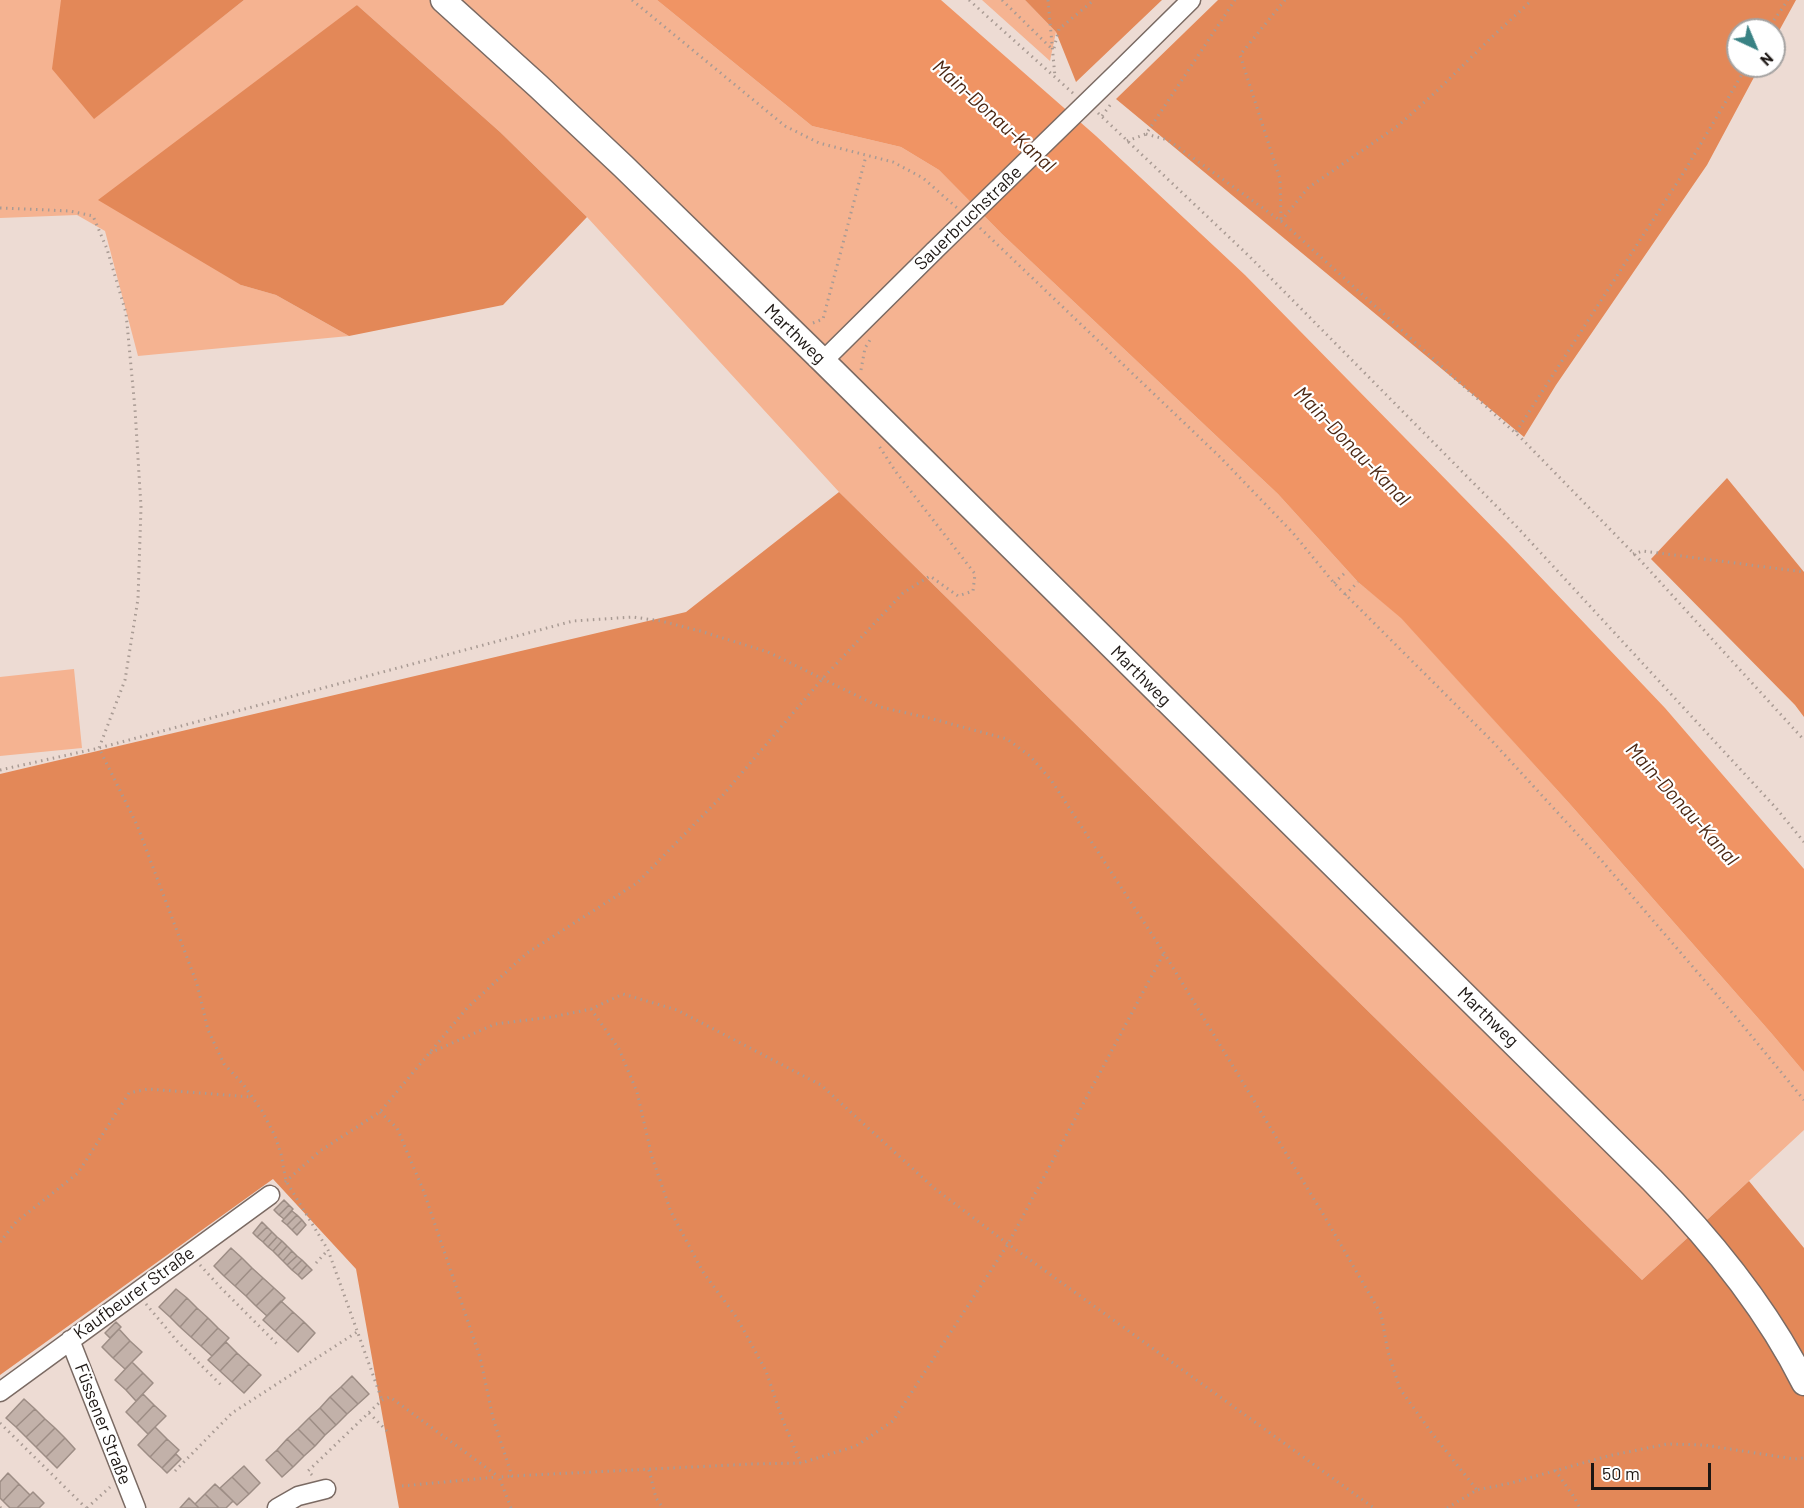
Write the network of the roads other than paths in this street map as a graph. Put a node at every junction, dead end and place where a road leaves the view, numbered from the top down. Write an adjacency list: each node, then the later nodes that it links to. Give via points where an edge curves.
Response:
1 (443, 0): 3 (main road, Marthweg, via 552,99)
2 (1191, 0): 3 (street, Sauerbruchstraße, bridge)
3 (823, 361): 6 (main road, Marthweg, via 1666,1194 1743,1287)
4 (270, 1195): 5 (street, Kaufbeurer Straße)
5 (70, 1340): 7 (street, Kaufbeurer Straße); 9 (street, Füssener Straße)
6 (1804, 1383)
7 (0, 1392)
8 (326, 1489): 10 (street, via 298,1496)
9 (136, 1508)
10 (277, 1508)

